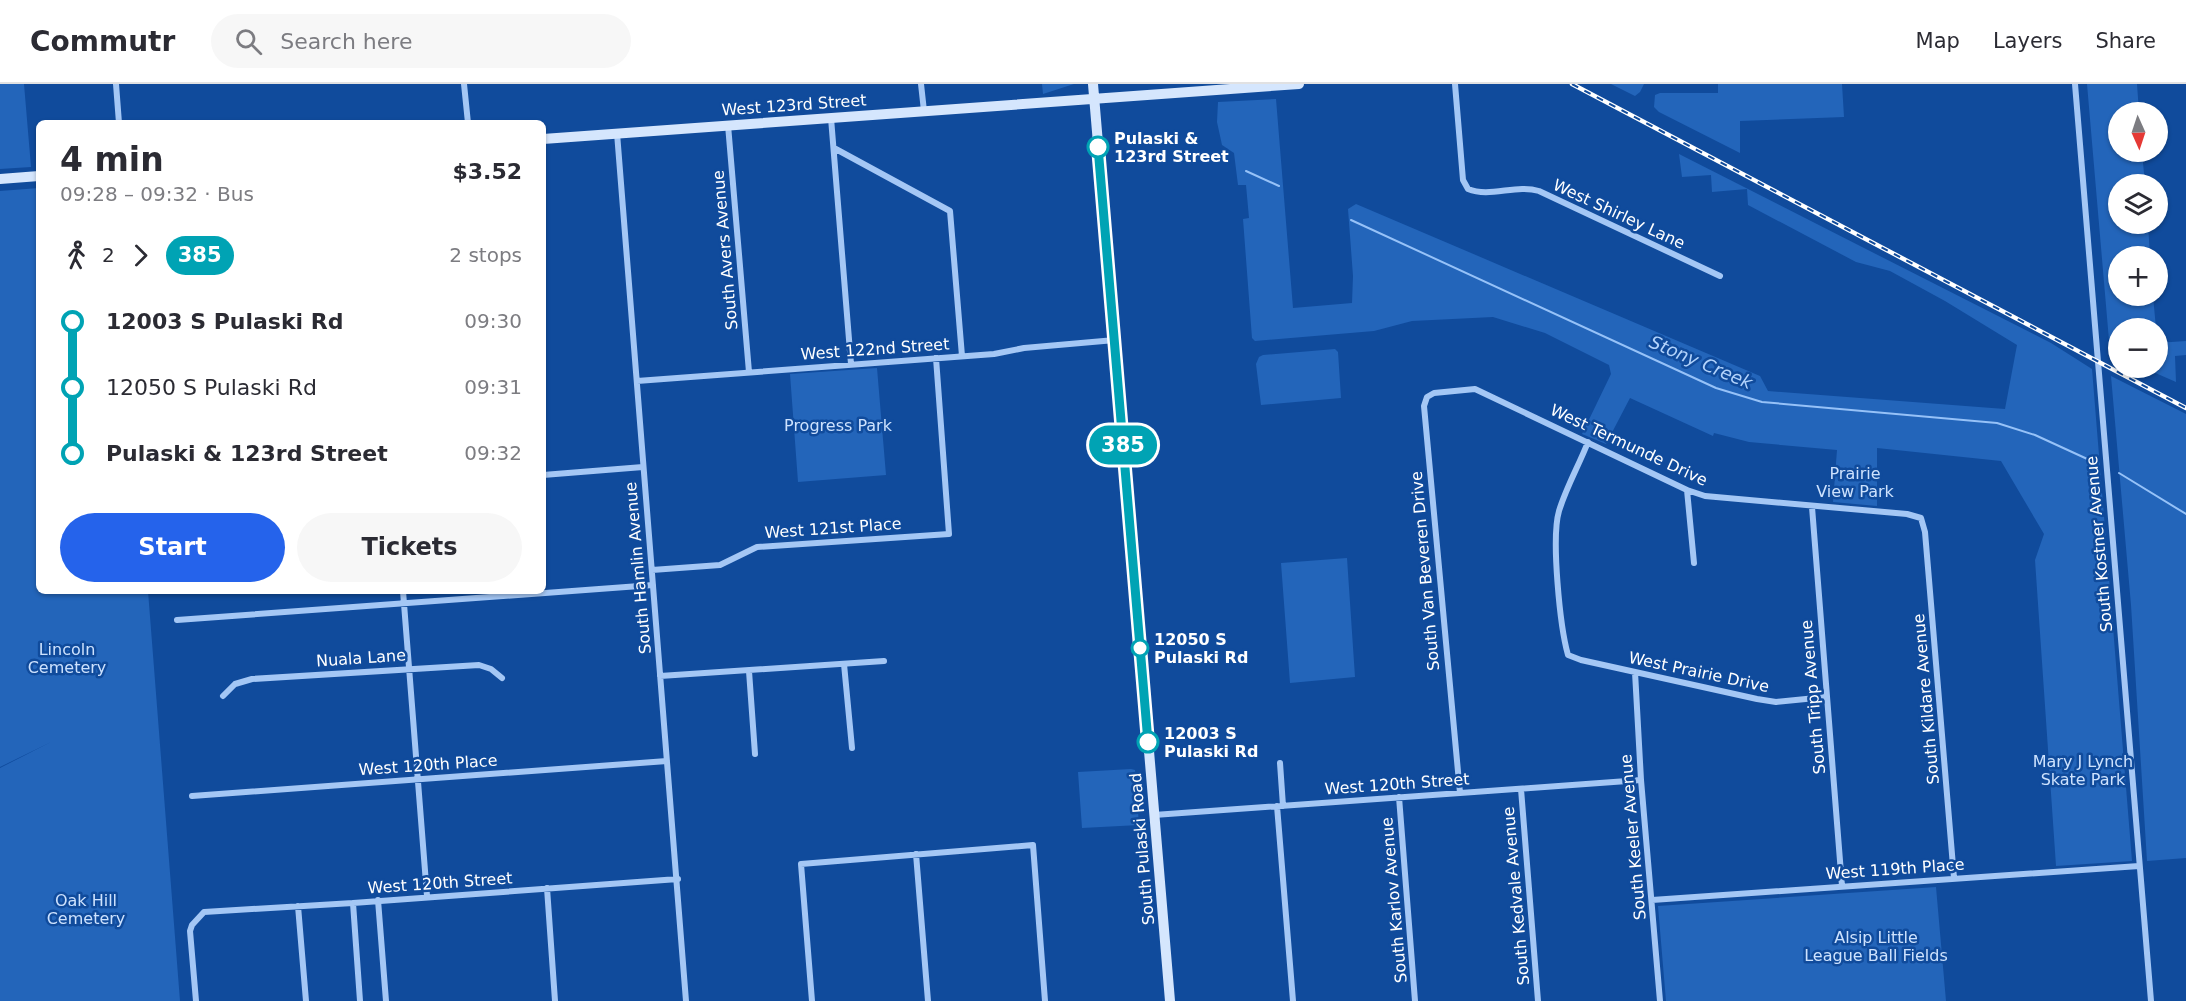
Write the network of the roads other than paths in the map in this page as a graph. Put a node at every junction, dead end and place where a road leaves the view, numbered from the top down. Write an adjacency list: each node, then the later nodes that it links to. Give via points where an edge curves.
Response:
1 (116, 84): 11 (street)
2 (464, 84): 12 (street)
3 (921, 84): 9 (street)
4 (1093, 84): 8 (main road, South Pulaski Road)
5 (1299, 84): 8 (main road, West 123rd Street)
6 (1455, 84): 19 (street, West Shirley Lane, via 1463,180 1468,189 1539,191)
7 (2075, 84): 63 (street, South Kostner Avenue)
8 (1094, 98): 9 (main road, West 123rd Street); 20 (main road, South Pulaski Road)
9 (924, 111): 10 (main road, West 123rd Street)
10 (831, 118): 13 (main road, West 123rd Street); 16 (street)
11 (119, 120)
12 (468, 120)
13 (728, 125): 14 (main road, West 123rd Street); 24 (street, South Avers Avenue)
14 (617, 133): 15 (main road, West 123rd Street); 25 (street, South Hamlin Avenue)
15 (546, 139)
16 (834, 148): 21 (street, via 950,211); 23 (street)
17 (36, 176): 18 (main road)
18 (0, 179)
19 (1720, 276)
20 (1114, 340): 21 (street, West 122nd Street); 61 (main road, South Pulaski Road)
21 (962, 356): 22 (street, West 122nd Street)
22 (936, 358): 23 (street, West 122nd Street); 34 (street, West 121st Place, via 949,534 757,547 720,565)
23 (851, 364): 24 (street, West 122nd Street)
24 (749, 372): 25 (street, West 122nd Street)
25 (637, 381): 28 (street, South Hamlin Avenue)
26 (1475, 389): 27 (street, West Termunde Drive); 57 (street, South Van Beveren Drive, via 1434,393 1424,406)
27 (1588, 442): 30 (street, West Termunde Drive); 45 (street, West Prairie Drive, via 1559,513 1556,541 1568,655)
28 (643, 467): 29 (street); 34 (street, South Hamlin Avenue)
29 (546, 475)
30 (1687, 490): 31 (street, West Termunde Drive, via 1726,500); 33 (street)
31 (1812, 507): 32 (street, West Termunde Drive); 49 (street, South Tripp Avenue)
32 (1921, 518): 64 (street, South Kildare Avenue)
33 (1694, 563)
34 (652, 570): 35 (street, South Hamlin Avenue)
35 (653, 585): 36 (street); 46 (street, South Hamlin Avenue)
36 (546, 593)
37 (403, 594): 39 (street)
38 (535, 594): 39 (street)
39 (404, 604): 40 (street); 43 (street)
40 (177, 620)
41 (884, 661): 42 (street)
42 (844, 664): 44 (street); 50 (street)
43 (408, 668): 47 (street, Nuala Lane, via 479,665); 48 (street, Nuala Lane, via 252,679 235,684); 54 (street)
44 (748, 671): 46 (street); 51 (street)
45 (1635, 672): 49 (street, West Prairie Drive, via 1776,702); 55 (street, South Keeler Avenue)
46 (660, 676): 52 (street, South Hamlin Avenue)
47 (502, 678)
48 (223, 696)
49 (1826, 697): 66 (street, South Tripp Avenue)
50 (852, 748)
51 (755, 754)
52 (667, 761): 54 (street, West 120th Place); 65 (street, South Hamlin Avenue)
53 (1280, 764): 60 (street)
54 (418, 779): 58 (street, West 120th Place); 68 (street)
55 (1641, 780): 56 (street, West 120th Street); 70 (street, South Keeler Avenue)
56 (1521, 789): 57 (street, West 120th Street); 85 (street, South Kedvale Avenue)
57 (1460, 793): 59 (street, West 120th Street)
58 (192, 796)
59 (1399, 797): 60 (street, West 120th Street); 84 (street, South Karlov Avenue)
60 (1280, 806): 61 (street, West 120th Street); 83 (street)
61 (1154, 815): 82 (main road, South Pulaski Road)
62 (916, 855): 79 (street, via 801,864); 80 (street); 81 (street, via 1033,845)
63 (2139, 866): 64 (street, West 119th Place); 87 (street, South Kostner Avenue)
64 (1954, 878): 66 (street, West 119th Place)
65 (678, 879): 67 (street, West 120th Street); 78 (street, South Hamlin Avenue)
66 (1842, 886): 70 (street, West 119th Place)
67 (546, 888): 68 (street, West 120th Street); 77 (street)
68 (427, 896): 69 (street, West 120th Street)
69 (378, 900): 71 (street, West 120th Street); 76 (street)
70 (1652, 900): 86 (street, South Keeler Avenue)
71 (353, 903): 72 (street, West 120th Street); 75 (street)
72 (298, 906): 73 (street, West 120th Street, via 204,912 190,931); 74 (street)
73 (196, 1001)
74 (306, 1001)
75 (360, 1001)
76 (387, 1001)
77 (555, 1001)
78 (686, 1001)
79 (812, 1001)
80 (928, 1001)
81 (1045, 1001)
82 (1170, 1001)
83 (1293, 1001)
84 (1415, 1001)
85 (1538, 1001)
86 (1660, 1001)
87 (2151, 1001)

